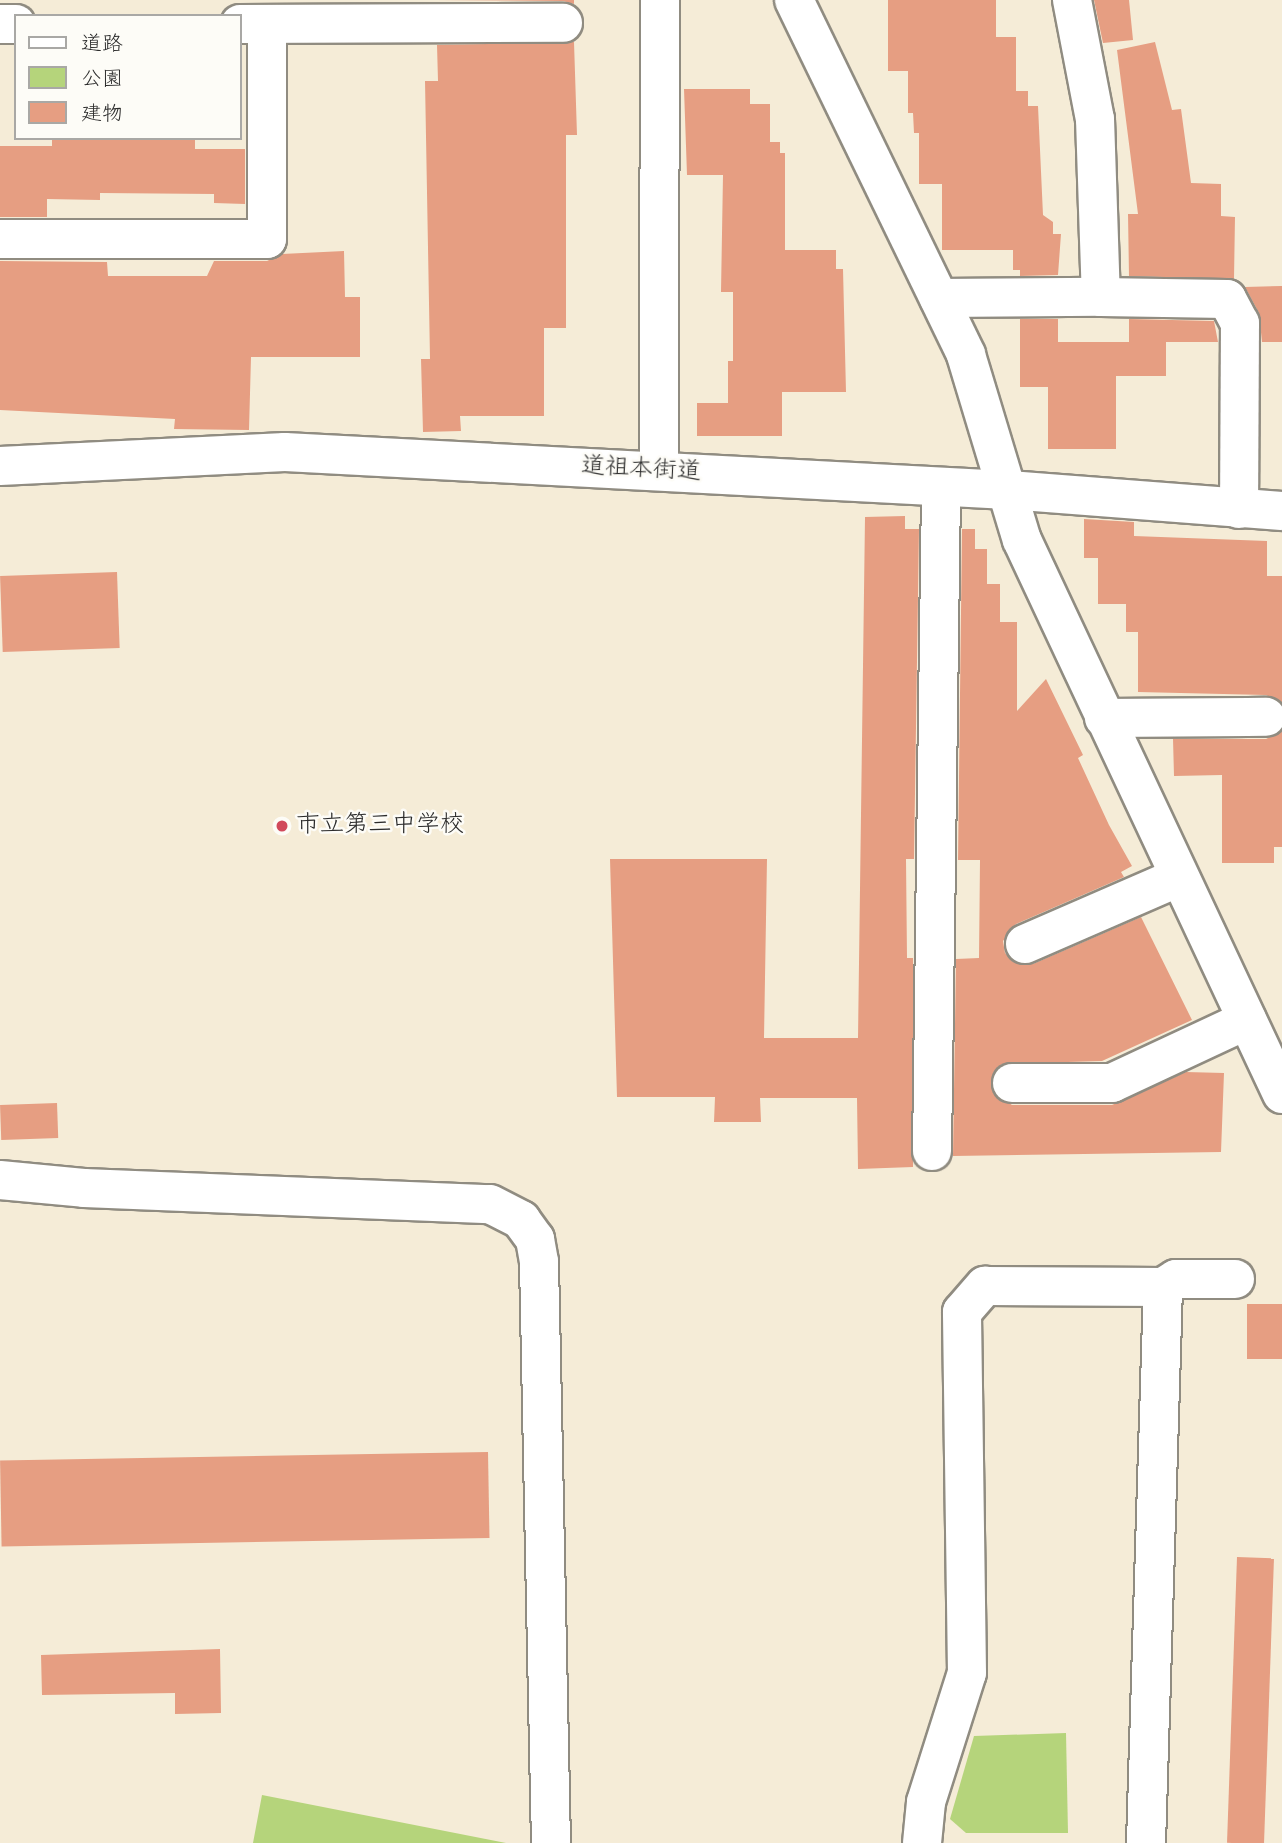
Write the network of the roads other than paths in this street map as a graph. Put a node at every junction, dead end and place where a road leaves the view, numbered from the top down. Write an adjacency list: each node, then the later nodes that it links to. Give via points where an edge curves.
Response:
1 (660, 0): 11 (street)
2 (794, 0): 9 (street)
3 (1072, 0): 8 (street, via 1095,119)
4 (490, 12): 5 (street); 6 (street)
5 (563, 23)
6 (253, 24): 7 (street, via 267,239)
7 (0, 239)
8 (1101, 297): 9 (street); 14 (street, via 1227,299 1240,323)
9 (939, 298): 13 (street, via 966,355)
10 (0, 466): 11 (street, 道祖本街道, via 285,452)
11 (659, 470): 12 (street, 道祖本街道)
12 (941, 488): 13 (street, 道祖本街道); 23 (street)
13 (1008, 490): 14 (street, 道祖本街道); 17 (street, via 1022,540)
14 (1239, 509): 15 (street, 道祖本街道)
15 (1282, 511)
16 (1266, 717): 17 (street)
17 (1104, 718): 18 (street)
18 (1179, 877): 19 (street); 20 (street)
19 (1025, 944)
20 (1247, 1020): 21 (street, via 1112,1083); 22 (street)
21 (1012, 1083)
22 (1282, 1094)
23 (932, 1151)
24 (0, 1180): 27 (street, via 84,1188 490,1204 522,1220 534,1240 538,1262)
25 (1235, 1279): 26 (street, via 1176,1279)
26 (1163, 1287): 28 (street, via 985,1286 962,1312 967,1673 926,1801); 29 (street)
27 (551, 1843)
28 (922, 1843)
29 (1146, 1843)

